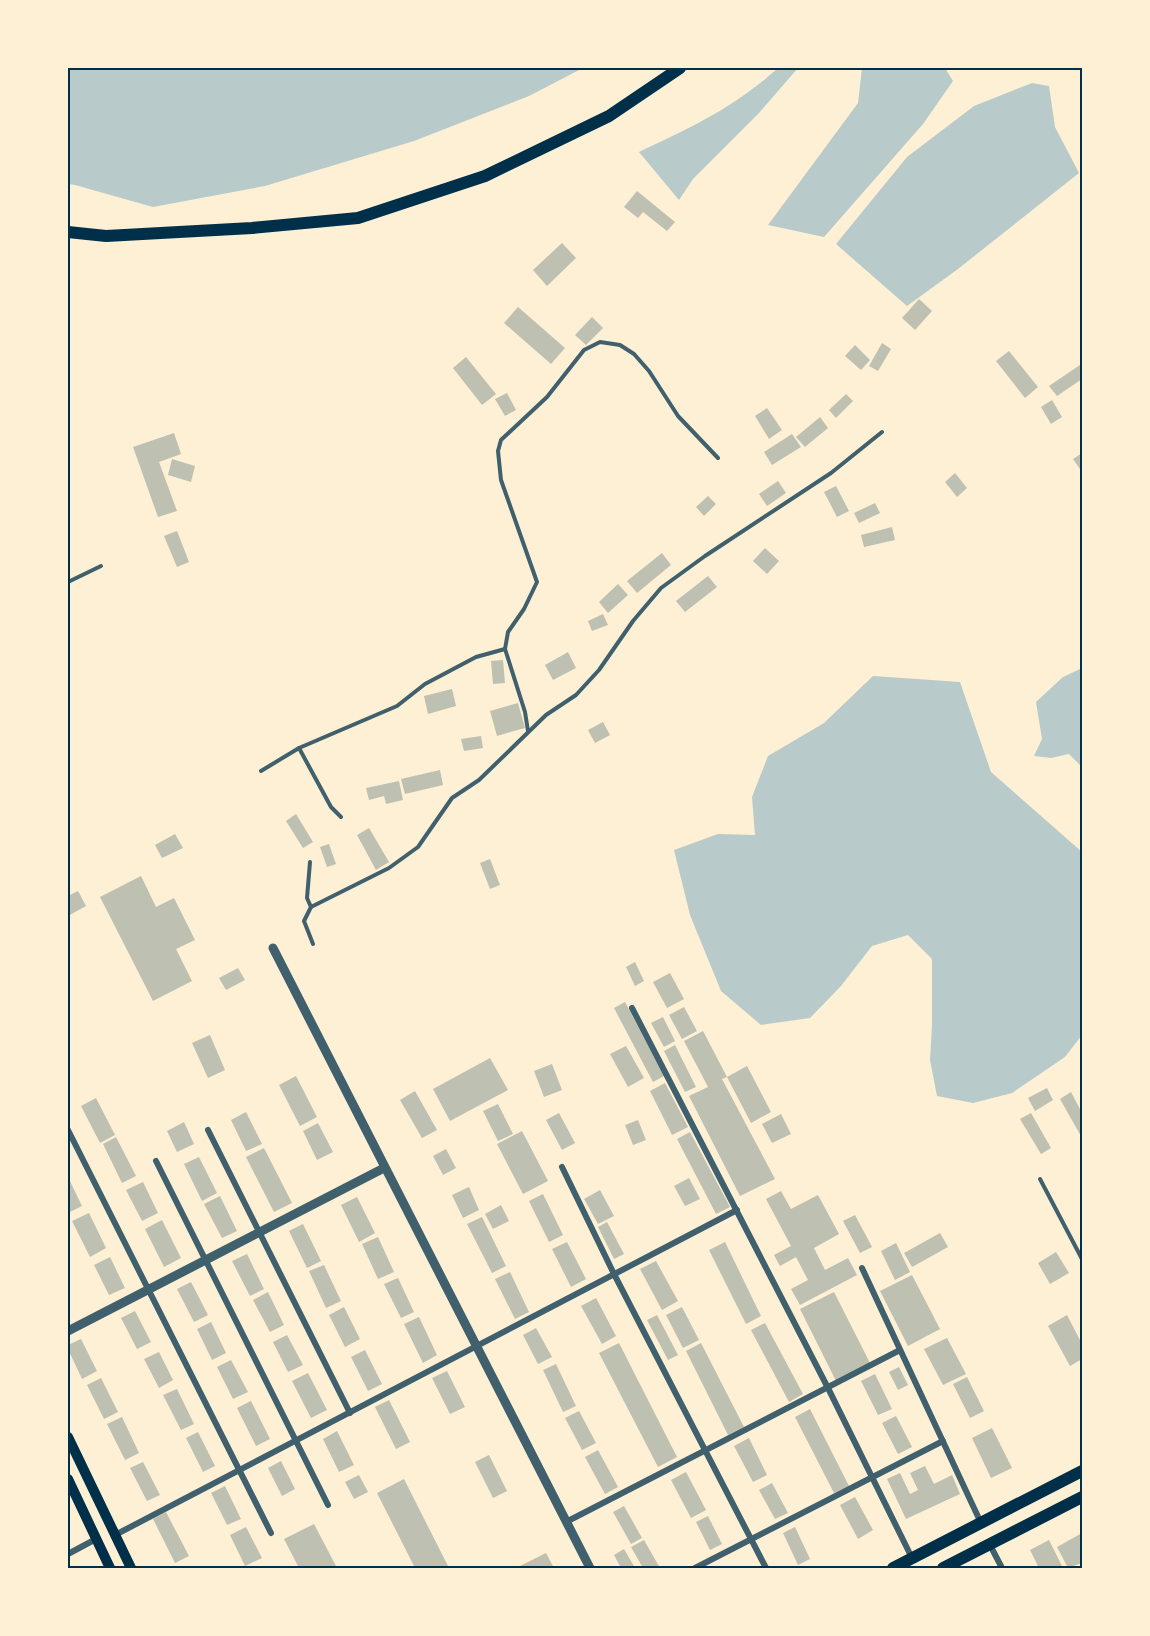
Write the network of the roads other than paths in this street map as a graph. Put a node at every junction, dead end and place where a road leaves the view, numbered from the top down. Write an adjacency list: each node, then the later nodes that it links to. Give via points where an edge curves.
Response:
1 (680, 68): 2 (main road, via 609,117 485,176 358,218 106,236)
2 (68, 232)
3 (882, 432): 8 (lane, via 831,473 661,588 576,695)
4 (718, 458): 7 (lane, via 678,416 634,354 620,345 600,342 584,350 547,397 501,440 498,451 501,480 537,582 508,632)
5 (101, 566): 6 (lane)
6 (68, 582)
7 (505, 649): 8 (lane); 9 (lane, via 476,657 425,684 397,706)
8 (528, 732): 13 (lane, via 479,780 452,798 418,847 389,868)
9 (299, 748): 10 (lane); 11 (lane)
10 (261, 771)
11 (340, 817)
12 (310, 862): 13 (lane, via 307,898)
13 (311, 907): 14 (lane, via 304,921)
14 (313, 944)
15 (273, 948): 21 (street)
16 (632, 1008): 23 (street)
17 (68, 1130): 29 (street)
18 (208, 1130): 24 (street)
19 (156, 1161): 26 (street)
20 (562, 1167): 28 (street)
21 (384, 1168): 24 (street); 31 (street)
22 (1040, 1179): 25 (lane)
23 (737, 1210): 28 (street); 33 (street)
24 (259, 1233): 26 (street); 34 (street)
25 (1083, 1259)
26 (206, 1261): 29 (street); 36 (street)
27 (862, 1268): 32 (street)
28 (614, 1274): 31 (street); 38 (street)
29 (149, 1290): 30 (street); 39 (street)
30 (68, 1331)
31 (476, 1347): 34 (street); 45 (street)
32 (900, 1350): 33 (street); 37 (street)
33 (828, 1388): 38 (street); 41 (street)
34 (350, 1413): 36 (street)
35 (68, 1437): 48 (main road)
36 (296, 1441): 39 (street); 44 (street)
37 (943, 1441): 41 (street); 46 (street)
38 (705, 1450): 45 (street); 49 (street)
39 (238, 1471): 47 (street); 48 (street)
40 (1083, 1471): 46 (main road)
41 (872, 1477): 49 (street); 53 (street)
42 (68, 1479): 50 (main road)
43 (1082, 1498): 51 (main road)
44 (328, 1505)
45 (566, 1522): 56 (street)
46 (981, 1523): 53 (main road)
47 (270, 1533)
48 (115, 1535): 55 (main road)
49 (750, 1538): 57 (street); 58 (street)
50 (96, 1539): 52 (street); 54 (main road)
51 (990, 1545): 60 (main road); 61 (street)
52 (68, 1554)
53 (912, 1559): 59 (main road)
54 (110, 1569)
55 (131, 1569)
56 (590, 1569)
57 (695, 1569)
58 (766, 1569)
59 (893, 1569)
60 (943, 1569)
61 (1002, 1569)

